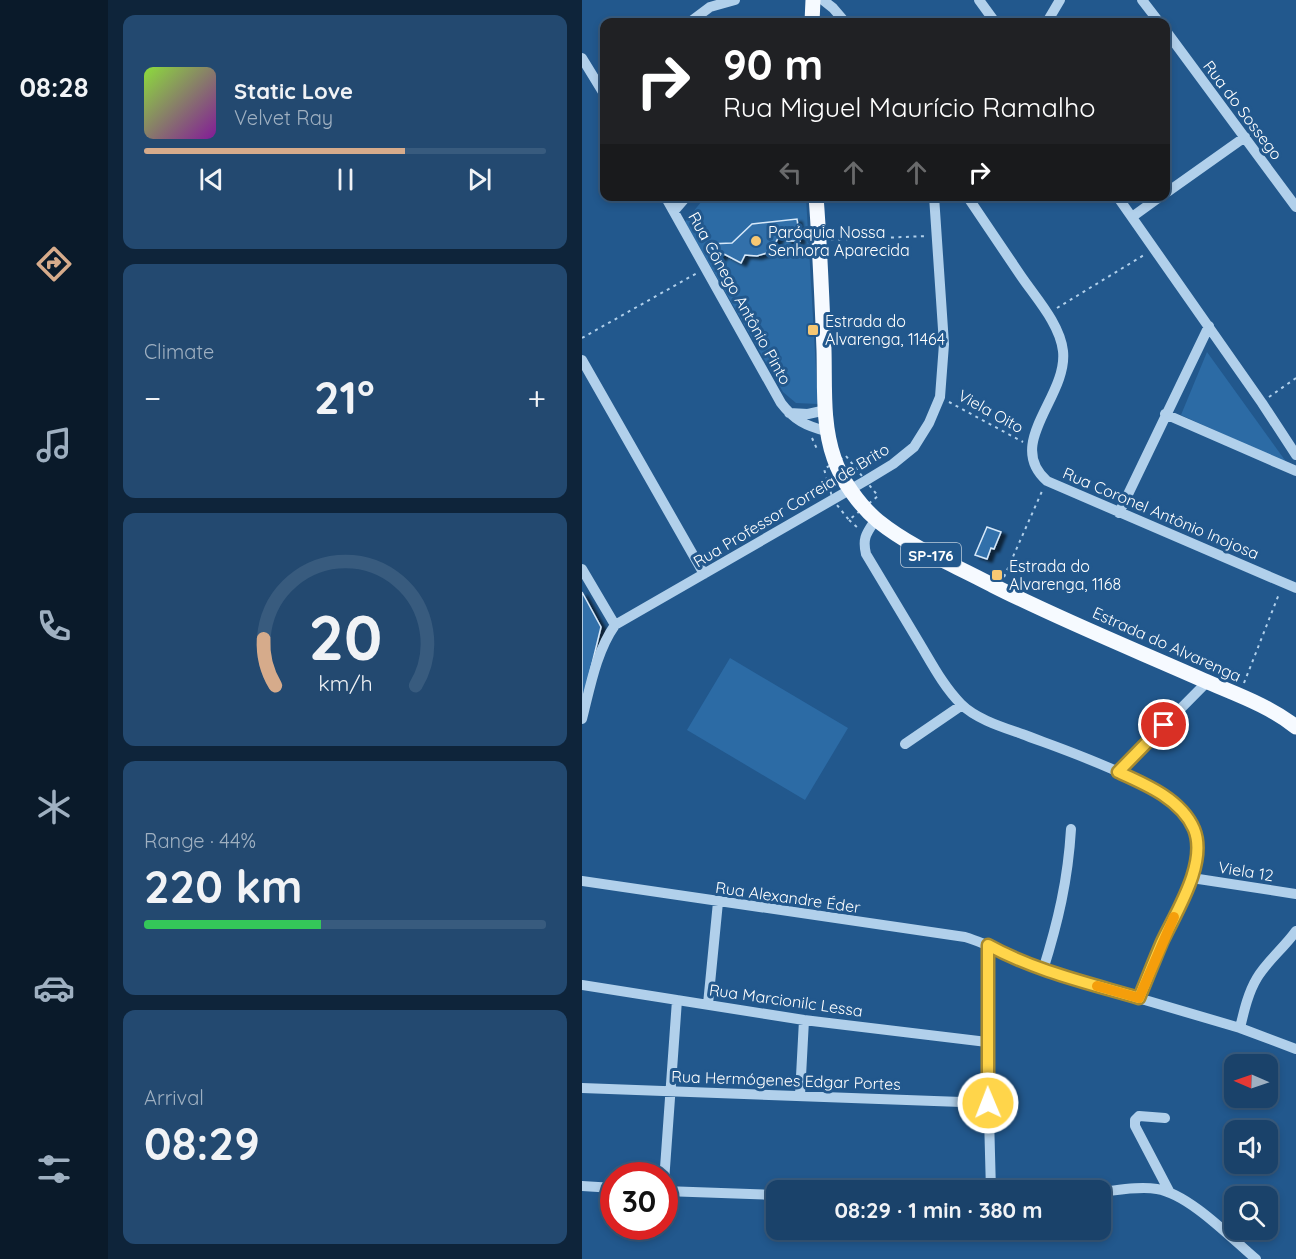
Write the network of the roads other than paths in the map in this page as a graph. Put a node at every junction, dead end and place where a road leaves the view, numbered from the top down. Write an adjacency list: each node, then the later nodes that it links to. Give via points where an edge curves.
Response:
1 (735, 0): 7 (street)
2 (813, 0): 9 (main road)
3 (822, 0): 10 (street)
4 (979, 0): 11 (street)
5 (1060, 0): 12 (street)
6 (1142, 0): 13 (street)
7 (708, 4): 8 (street)
8 (694, 18)
9 (812, 18)
10 (842, 18)
11 (992, 18)
12 (1049, 18)
13 (1156, 18)
14 (1170, 36): 17 (street, Rua do Sossego)
15 (582, 58): 16 (street)
16 (600, 87)
17 (1245, 137): 18 (street); 26 (street, Rua do Sossego)
18 (1170, 190)
19 (668, 201): 27 (street, Rua Cônego Antônio Pinto)
20 (683, 201): 27 (street)
21 (816, 201): 31 (main road, Estrada do Alvarenga / SP-176)
22 (934, 201): 37 (street, Rua Professor Correia de Brito, via 944,344 940,397 914,447 893,465)
23 (970, 201): 38 (street, Rua Coronel Antônio Inojosa, via 1048,314 1063,350 1057,385 1030,446 1033,463 1047,481)
24 (1121, 201): 28 (street)
25 (1154, 201): 28 (street)
26 (1296, 207)
27 (674, 211): 32 (street, Rua Cônego Antônio Pinto)
28 (1132, 217): 29 (street)
29 (1209, 326): 33 (street); 35 (street)
30 (582, 360): 41 (street)
31 (826, 410): 32 (street); 34 (main road, Estrada do Alvarenga / SP-176)
32 (789, 413): 34 (street, Rua Cônego Antônio Pinto, via 808,426)
33 (1165, 414): 36 (street); 38 (street)
34 (826, 431): 37 (main road, Estrada do Alvarenga / SP-176, via 835,462)
35 (1296, 454)
36 (1296, 471)
37 (851, 489): 39 (main road, Estrada do Alvarenga / SP-176); 41 (street, Rua Professor Correia de Brito)
38 (1119, 513): 42 (street, Rua Coronel Antônio Inojosa)
39 (876, 519): 44 (main road, Estrada do Alvarenga / SP-176, via 919,549); 45 (street, via 863,543 866,554 937,672)
40 (582, 569): 43 (street)
41 (704, 574): 43 (street, Rua Professor Correia de Brito)
42 (1296, 588)
43 (615, 626): 46 (street, via 607,636)
44 (1207, 682): 47 (main road, Estrada do Alvarenga / SP-176); 49 (street)
45 (962, 705): 48 (street); 49 (street, via 1001,726)
46 (582, 719)
47 (1296, 726)
48 (905, 744)
49 (1118, 772): 51 (street, via 1149,786 1186,817 1197,844)
50 (1071, 829): 57 (street, via 1063,901)
51 (1192, 878): 53 (street, Viela 12); 59 (street)
52 (582, 881): 54 (street, Rua Alexandre Éder)
53 (1296, 894)
54 (718, 902): 56 (street, Rua Alexandre Éder, via 945,934); 61 (street)
55 (1296, 931): 63 (street, via 1256,979)
56 (988, 945): 57 (street, Rua Alexandre Éder); 64 (street)
57 (1043, 970): 59 (street, Rua Alexandre Éder)
58 (582, 985): 60 (street, Rua Marcionilc Lessa)
59 (1139, 998): 63 (street, Rua Alexandre Éder)
60 (676, 1000): 61 (street, Rua Marcionilc Lessa); 67 (street)
61 (708, 1004): 62 (street, Rua Marcionilc Lessa)
62 (804, 1020): 64 (street, Rua Marcionilc Lessa); 68 (street)
63 (1240, 1028): 65 (street, Rua Alexandre Éder)
64 (987, 1041): 69 (street)
65 (1296, 1049)
66 (582, 1088): 67 (street, Rua Hermógenes Edgar Portes)
67 (671, 1092): 68 (street, Rua Hermógenes Edgar Portes); 71 (street)
68 (800, 1095): 69 (street, Rua Hermógenes Edgar Portes)
69 (988, 1103): 72 (street)
70 (1165, 1118): 76 (street, via 1139,1116 1135,1126)
71 (666, 1162)
72 (991, 1180)
73 (582, 1186): 74 (street)
74 (600, 1187)
75 (1111, 1191): 76 (street, via 1155,1188)
76 (1169, 1191): 79 (street)
77 (678, 1192): 78 (street)
78 (766, 1196)
79 (1256, 1259)

